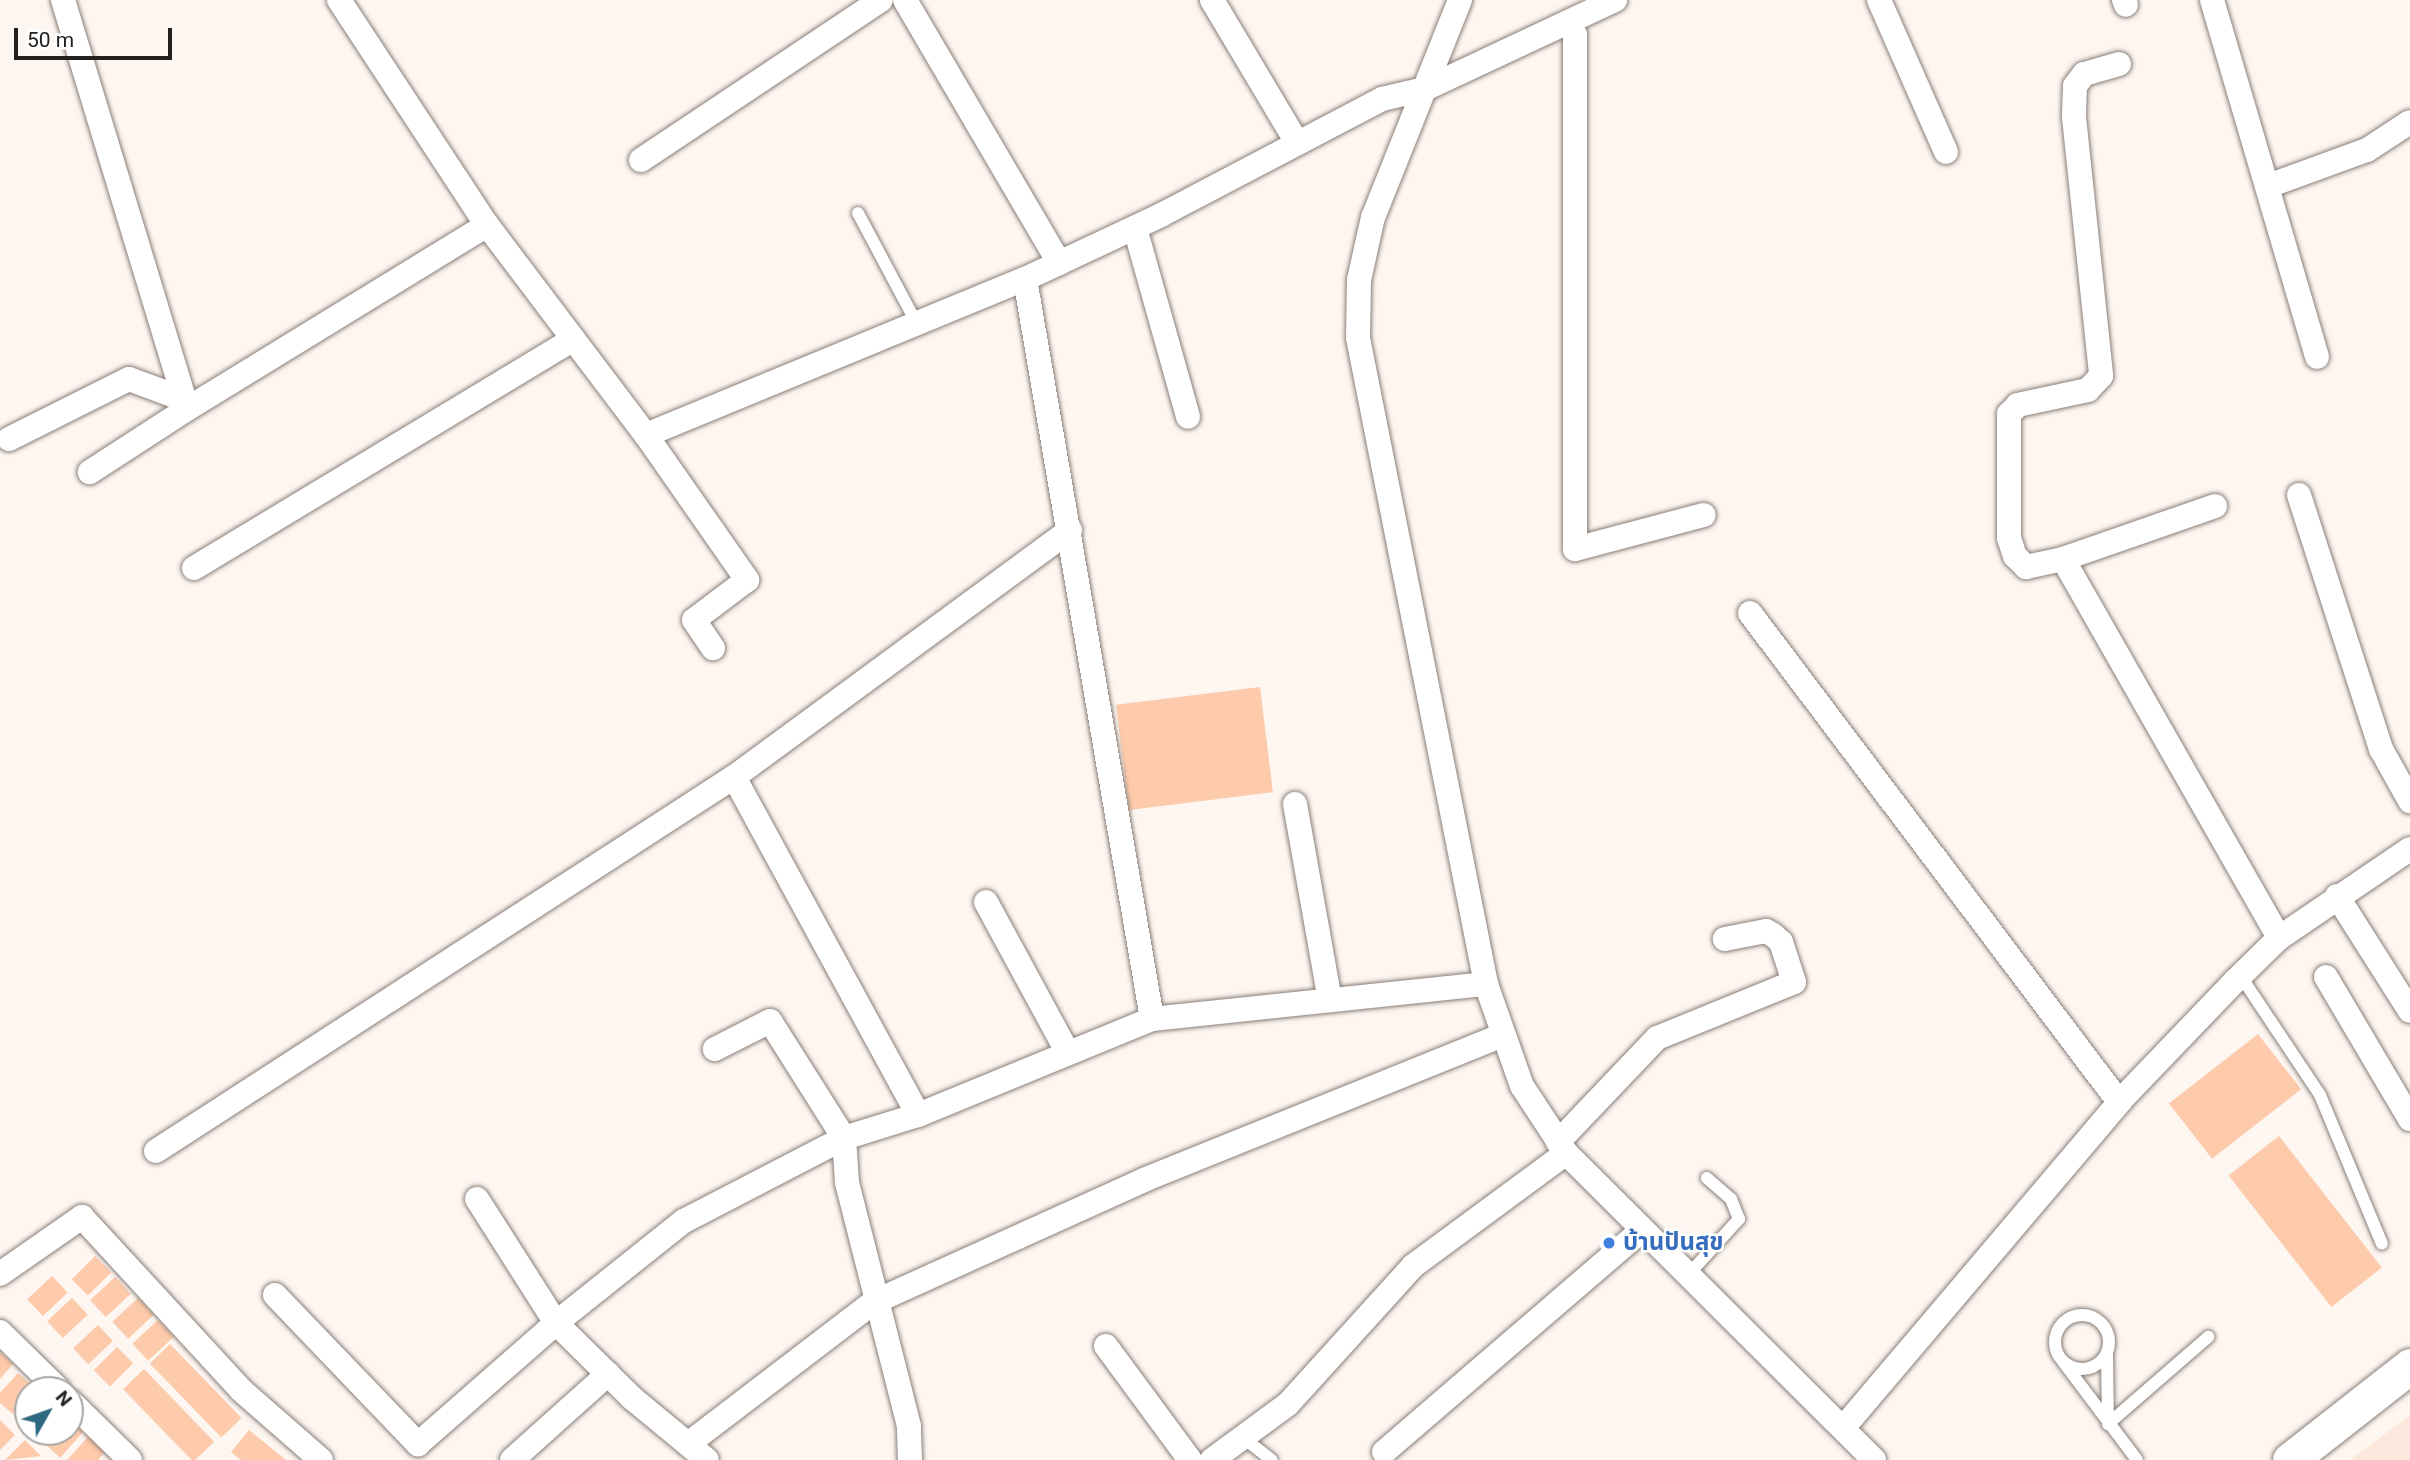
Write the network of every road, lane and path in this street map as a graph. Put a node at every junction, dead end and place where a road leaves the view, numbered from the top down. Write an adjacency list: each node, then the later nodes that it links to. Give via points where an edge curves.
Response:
1 (63, 0): 26 (street)
2 (339, 0): 19 (street)
3 (881, 0): 16 (street)
4 (905, 0): 21 (street)
5 (1212, 0): 14 (street)
6 (1460, 0): 12 (street)
7 (1615, 0): 10 (street)
8 (1879, 0): 15 (street)
9 (2212, 0): 17 (street)
10 (1569, 22): 12 (street); 33 (street, via 1575,35 1575,549)
11 (2119, 64): 35 (street, via 2084,74 2075,86 2074,117 2101,376 2088,390 2018,405 2007,424 2009,538 2015,556 2026,567)
12 (1425, 89): 14 (street, via 1382,99); 49 (street, via 1373,217 1359,280 1358,338)
13 (2410, 122): 17 (street, via 2367,149)
14 (1296, 141): 20 (street)
15 (1947, 152)
16 (641, 160)
17 (2268, 186): 25 (street)
18 (858, 213): 23 (lane)
19 (488, 225): 24 (street); 26 (street)
20 (1135, 228): 21 (street); 27 (street)
21 (1059, 264): 22 (street)
22 (1025, 279): 23 (street); 34 (street)
23 (917, 324): 28 (street)
24 (573, 339): 28 (street); 36 (street)
25 (2317, 357)
26 (185, 404): 29 (street, via 129,379); 30 (street)
27 (1188, 417)
28 (646, 435): 38 (street, via 747,580 694,620)
29 (9, 439)
30 (90, 472)
31 (2299, 495): 40 (street, via 2381,749)
32 (2216, 506): 35 (street)
33 (1704, 515)
34 (1070, 530): 39 (street); 52 (street)
35 (2063, 559): 45 (street)
36 (194, 568)
37 (1750, 613): 56 (street)
38 (713, 648)
39 (734, 777): 57 (street); 61 (street)
40 (2410, 801)
41 (1295, 804): 50 (street)
42 (2410, 849): 43 (street)
43 (2337, 896): 45 (street); 51 (street)
44 (986, 902): 55 (street)
45 (2279, 937): 47 (street)
46 (1725, 939): 60 (street, via 1766,931 1773,934 1781,942 1794,982 1657,1038)
47 (2240, 975): 56 (street); 65 (lane, via 2320,1095)
48 (2326, 977): 58 (street)
49 (1486, 984): 50 (street); 53 (street)
50 (1330, 1000): 52 (street)
51 (2410, 1011)
52 (1152, 1019): 55 (street)
53 (1502, 1035): 60 (street, via 1522,1086); 69 (street, via 1144,1180)
54 (715, 1049): 59 (street, via 769,1021)
55 (1067, 1051): 57 (street)
56 (2119, 1101): 81 (street)
57 (918, 1115): 59 (street)
58 (2410, 1119)
59 (844, 1138): 69 (street, via 846,1182); 70 (street, via 684,1221)
60 (1562, 1148): 64 (street); 82 (street, via 1413,1266 1287,1404)
61 (156, 1151)
62 (1707, 1178): 67 (lane, via 1731,1199 1739,1219)
63 (477, 1199): 70 (street)
64 (1642, 1231): 67 (street); 84 (street)
65 (2382, 1244)
66 (0, 1274): 87 (street, via 82,1217 241,1390)
67 (1688, 1275): 81 (street)
68 (275, 1296): 70 (street, via 418,1444)
69 (874, 1302): 83 (street); 90 (street, via 909,1426)
70 (556, 1323): 77 (street)
71 (0, 1332): 78 (street)
72 (2208, 1337): 80 (lane)
73 (1106, 1346): 91 (street)
74 (2107, 1354): 75 (lane, via 2084,1370); 75 (lane, via 2105,1328 2095,1319 2078,1315 2061,1324 2056,1333 2054,1345); 80 (lane)
75 (2064, 1363): 80 (lane)
76 (2410, 1366): 95 (main road)
77 (608, 1374): 83 (street); 88 (street)
78 (45, 1376)
79 (84, 1415): 86 (street)
80 (2108, 1424): 94 (lane)
81 (1843, 1428): 85 (street)
82 (1241, 1436): 92 (street); 93 (lane)
83 (688, 1444): 89 (street)
84 (1384, 1452)
85 (1871, 1459)
86 (130, 1460)
87 (321, 1460)
88 (512, 1460)
89 (707, 1460)
90 (910, 1460)
91 (1190, 1460)
92 (1212, 1460)
93 (1272, 1460)
94 (2137, 1460)
95 (2290, 1460)

